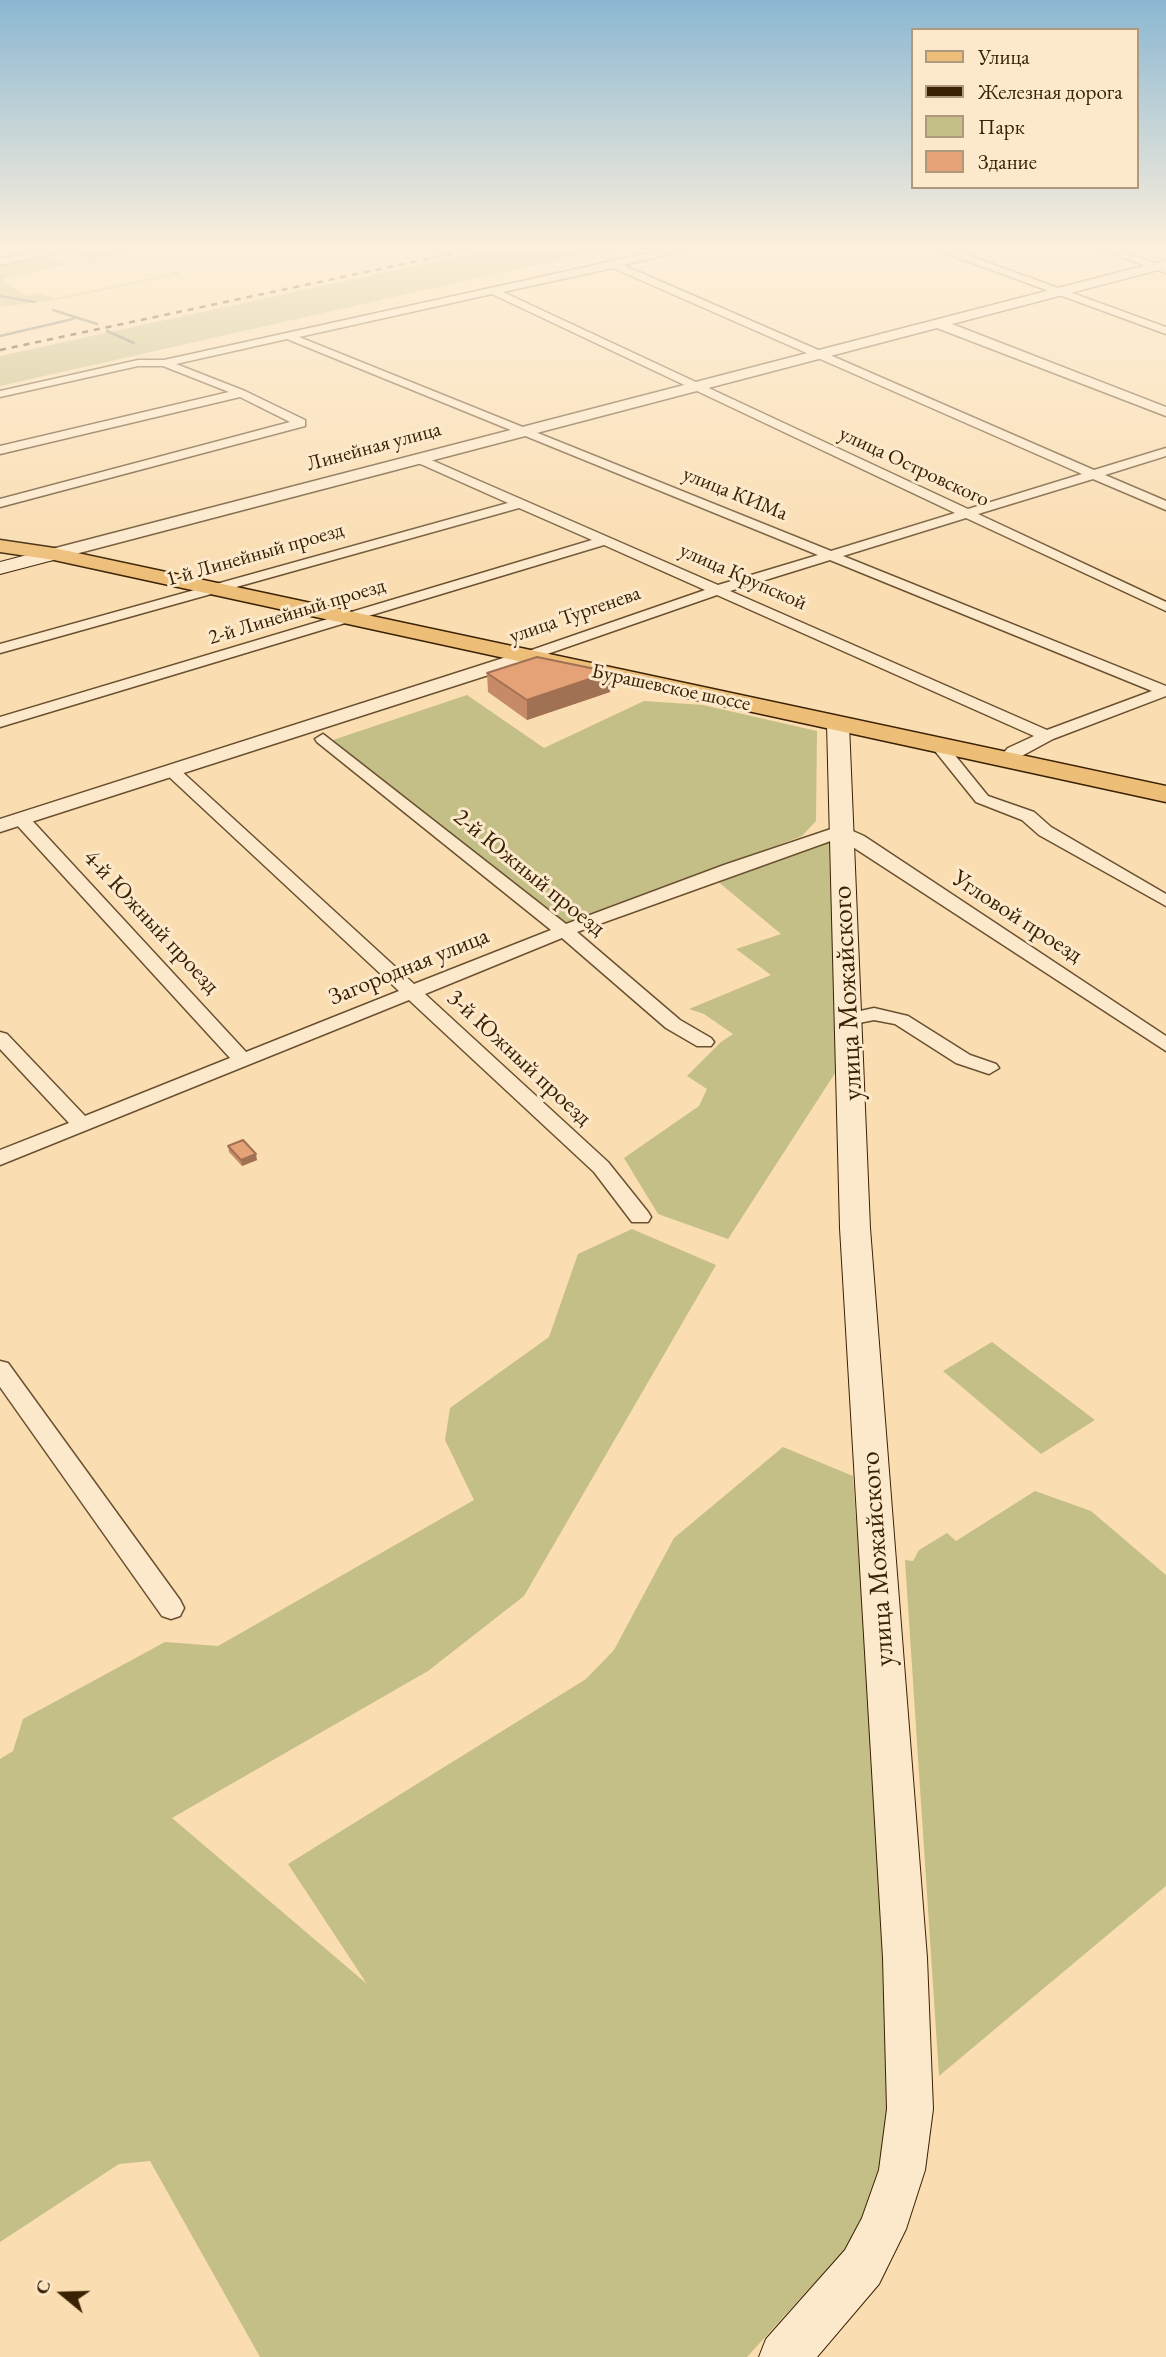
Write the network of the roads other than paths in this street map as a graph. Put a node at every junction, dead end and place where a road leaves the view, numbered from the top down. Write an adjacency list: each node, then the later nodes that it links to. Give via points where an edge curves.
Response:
1 (192, 357): 7 (street)
2 (341, 357): 12 (street, улица КИМа)
3 (636, 357): 8 (street, улица Островского)
4 (812, 357): 8 (street, Линейная улица)
5 (825, 357): 16 (street)
6 (1025, 357): 11 (street)
7 (164, 363): 9 (street); 10 (street, via 138,363)
8 (699, 386): 12 (street, Линейная улица); 20 (street, улица Островского)
9 (241, 393): 13 (street); 17 (street, via 301,423)
10 (0, 394)
11 (1166, 412)
12 (527, 431): 15 (street, Линейная улица); 25 (street, улица КИМа)
13 (0, 450)
14 (1166, 452): 16 (street, улица Тургенева)
15 (420, 459): 18 (street, улица Крупской); 24 (street, Линейная улица)
16 (1094, 475): 19 (street); 20 (street, улица Тургенева)
17 (0, 503)
18 (521, 503): 22 (street, улица Крупской); 27 (street, 1-й Линейный проезд)
19 (1166, 506)
20 (968, 513): 25 (street, улица Тургенева); 29 (street, улица Островского)
21 (0, 538): 24 (main road, Бурашевское шоссе, via 46,547)
22 (606, 540): 28 (street, улица Крупской); 30 (street, 2-й Линейный проезд)
23 (0, 546): 24 (main road, Бурашевское шоссе)
24 (54, 554): 26 (main road, Линейная улица); 27 (main road, Бурашевское шоссе)
25 (830, 556): 28 (street, улица Тургенева); 33 (street, улица КИМа)
26 (0, 568)
27 (209, 589): 30 (main road, Бурашевское шоссе); 31 (street, 1-й Линейный проезд)
28 (721, 589): 32 (street, улица Тургенева); 36 (street, улица Крупской)
29 (1166, 607)
30 (348, 619): 32 (main road, Бурашевское шоссе); 34 (street, 2-й Линейный проезд)
31 (0, 649)
32 (525, 657): 35 (main road, Бурашевское шоссе); 40 (street, улица Тургенева)
33 (1166, 691): 36 (street)
34 (0, 722)
35 (838, 724): 38 (main road, Бурашевское шоссе); 44 (main road, улица Можайского)
36 (1047, 736): 39 (street)
37 (323, 739): 46 (street, 2-й Южный проезд)
38 (939, 746): 39 (main road, Бурашевское шоссе); 45 (street, via 982,799 1028,816 1045,831)
39 (1005, 760): 41 (main road, Бурашевское шоссе)
40 (172, 771): 42 (street, улица Тургенева); 47 (street, 3-й Южный проезд)
41 (1166, 794)
42 (22, 819): 43 (street, улица Тургенева); 52 (street, 4-й Южный проезд)
43 (0, 826)
44 (840, 832): 46 (street, Загородная улица); 48 (main road, улица Можайского); 51 (street, Угловой проезд)
45 (1166, 901)
46 (564, 932): 47 (street, Загородная улица); 50 (street, 2-й Южный проезд, via 673,1024)
47 (413, 993): 52 (street, Загородная улица); 56 (street, 3-й Южный проезд, via 601,1167)
48 (862, 1016): 53 (street, via 901,1020 963,1059); 59 (main road, улица Можайского, via 855,1228 905,1958 910,2109 902,2170 882,2229 862,2267)
49 (0, 1038): 54 (street)
50 (704, 1042)
51 (1166, 1045)
52 (243, 1060): 54 (street, Загородная улица)
53 (989, 1068)
54 (81, 1124): 55 (street, Загородная улица)
55 (0, 1158)
56 (640, 1217)
57 (0, 1370): 58 (street)
58 (171, 1608)
59 (785, 2357)

